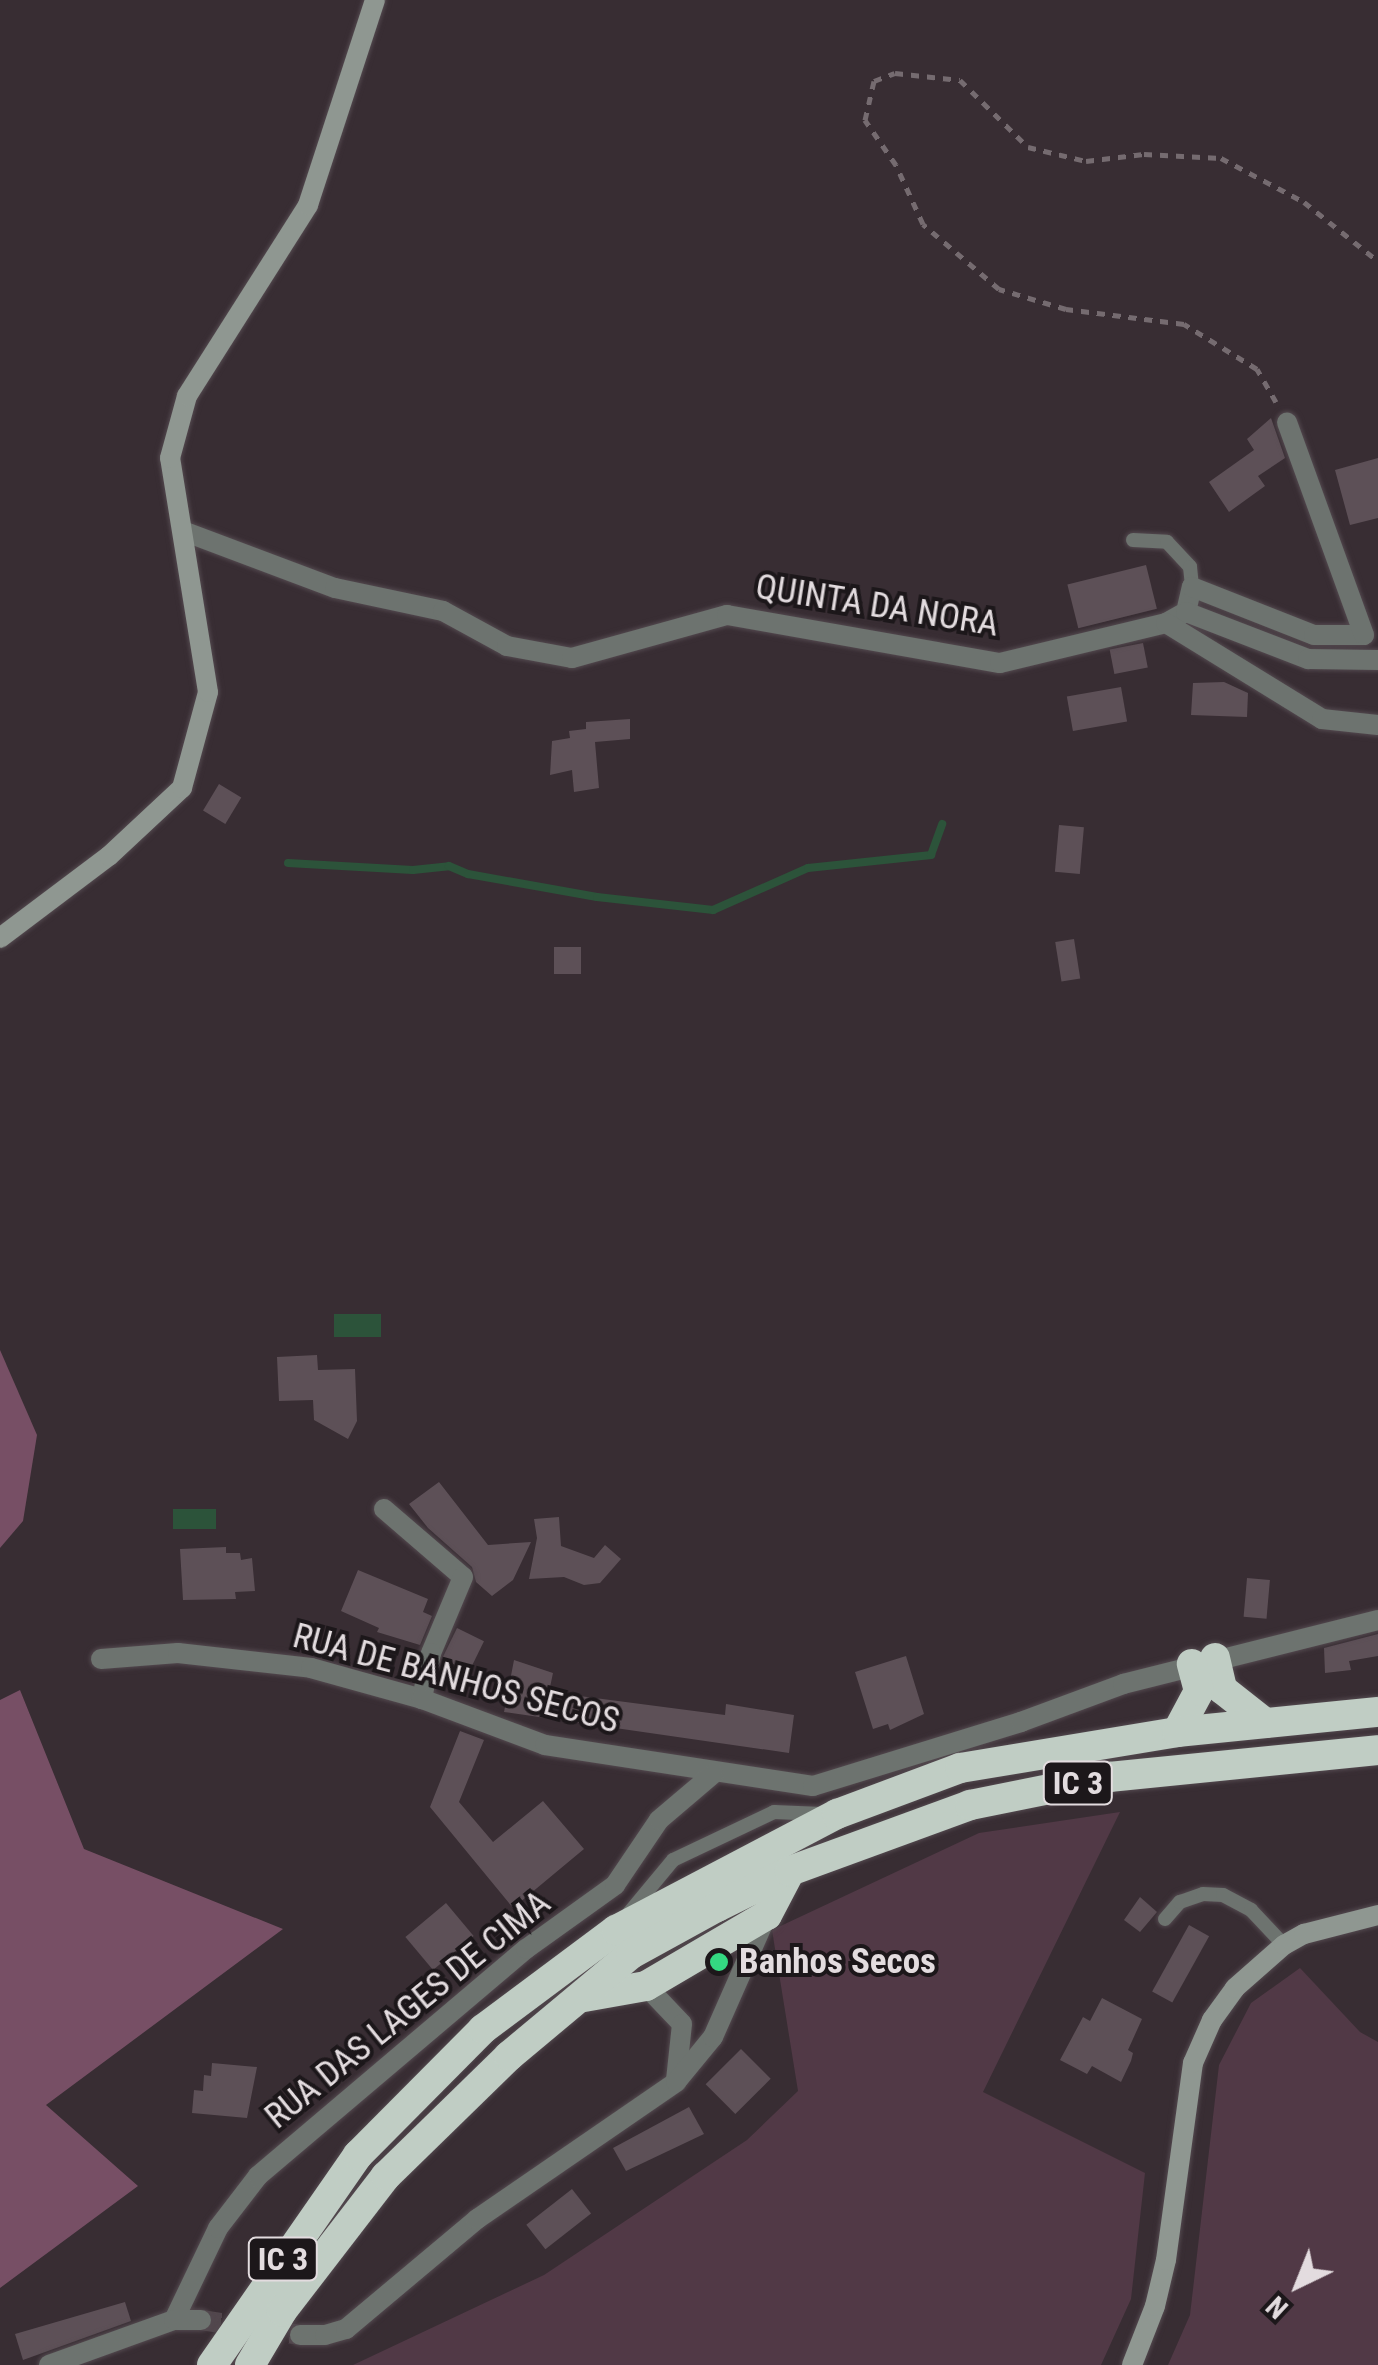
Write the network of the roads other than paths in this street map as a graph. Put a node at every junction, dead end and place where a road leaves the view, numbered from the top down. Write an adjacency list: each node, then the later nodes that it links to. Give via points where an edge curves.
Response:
1 (375, 0): 3 (main road, via 308,205 187,396 170,458)
2 (1287, 422): 5 (street, via 1364,635 1314,634)
3 (183, 531): 7 (street, QUINTA DA NORA, via 335,588 443,611 507,646 572,658 727,614 1000,662); 10 (main road, via 208,692 182,788 109,856)
4 (1133, 540): 5 (lane, via 1167,542 1190,567)
5 (1192, 588): 6 (street)
6 (1186, 612): 7 (street, QUINTA DA NORA); 8 (street, via 1308,659)
7 (1166, 623): 9 (street, via 1322,719)
8 (1378, 660)
9 (1378, 725)
10 (0, 938)
11 (384, 1509): 15 (street, via 463,1577 431,1653)
12 (1378, 1620): 14 (street, RUA DE BANHOS SECOS)
13 (102, 1660): 15 (street, RUA DE BANHOS SECOS, via 178,1653 268,1661)
14 (1203, 1661): 17 (highway, via 1222,1689); 18 (highway, via 1199,1691); 20 (street, RUA DE BANHOS SECOS, via 813,1786)
15 (422, 1700): 20 (street, RUA DE BANHOS SECOS, via 545,1745)
16 (1378, 1712): 17 (highway, IC 3)
17 (1265, 1723): 18 (highway, IC 3)
18 (1177, 1732): 33 (highway, IC 3, via 960,1768 837,1814 616,1930 483,2029 358,2156)
19 (1378, 1750): 21 (highway, IC 3, via 1108,1777 970,1804)
20 (713, 1774): 29 (street, RUA DAS LAGES DE CIMA, via 659,1820 615,1885 526,1949 258,2176 218,2228)
21 (790, 1871): 22 (highway); 27 (highway, IC 3, via 631,1954)
22 (766, 1915): 26 (highway); 28 (street, via 714,2037)
23 (1378, 1916): 25 (main road)
24 (1165, 1919): 25 (lane, via 1180,1902 1223,1895 1252,1910)
25 (1284, 1945): 35 (main road, via 1235,1988 1193,2063 1166,2260)
26 (646, 1986): 27 (highway); 28 (street, via 682,2024)
27 (582, 1997): 34 (highway, IC 3, via 509,2056 386,2176)
28 (676, 2082): 31 (street, via 477,2219 346,2329)
29 (174, 2320): 30 (street); 32 (street)
30 (202, 2320)
31 (300, 2335)
32 (50, 2365)
33 (212, 2365)
34 (250, 2365)
35 (1132, 2365)

